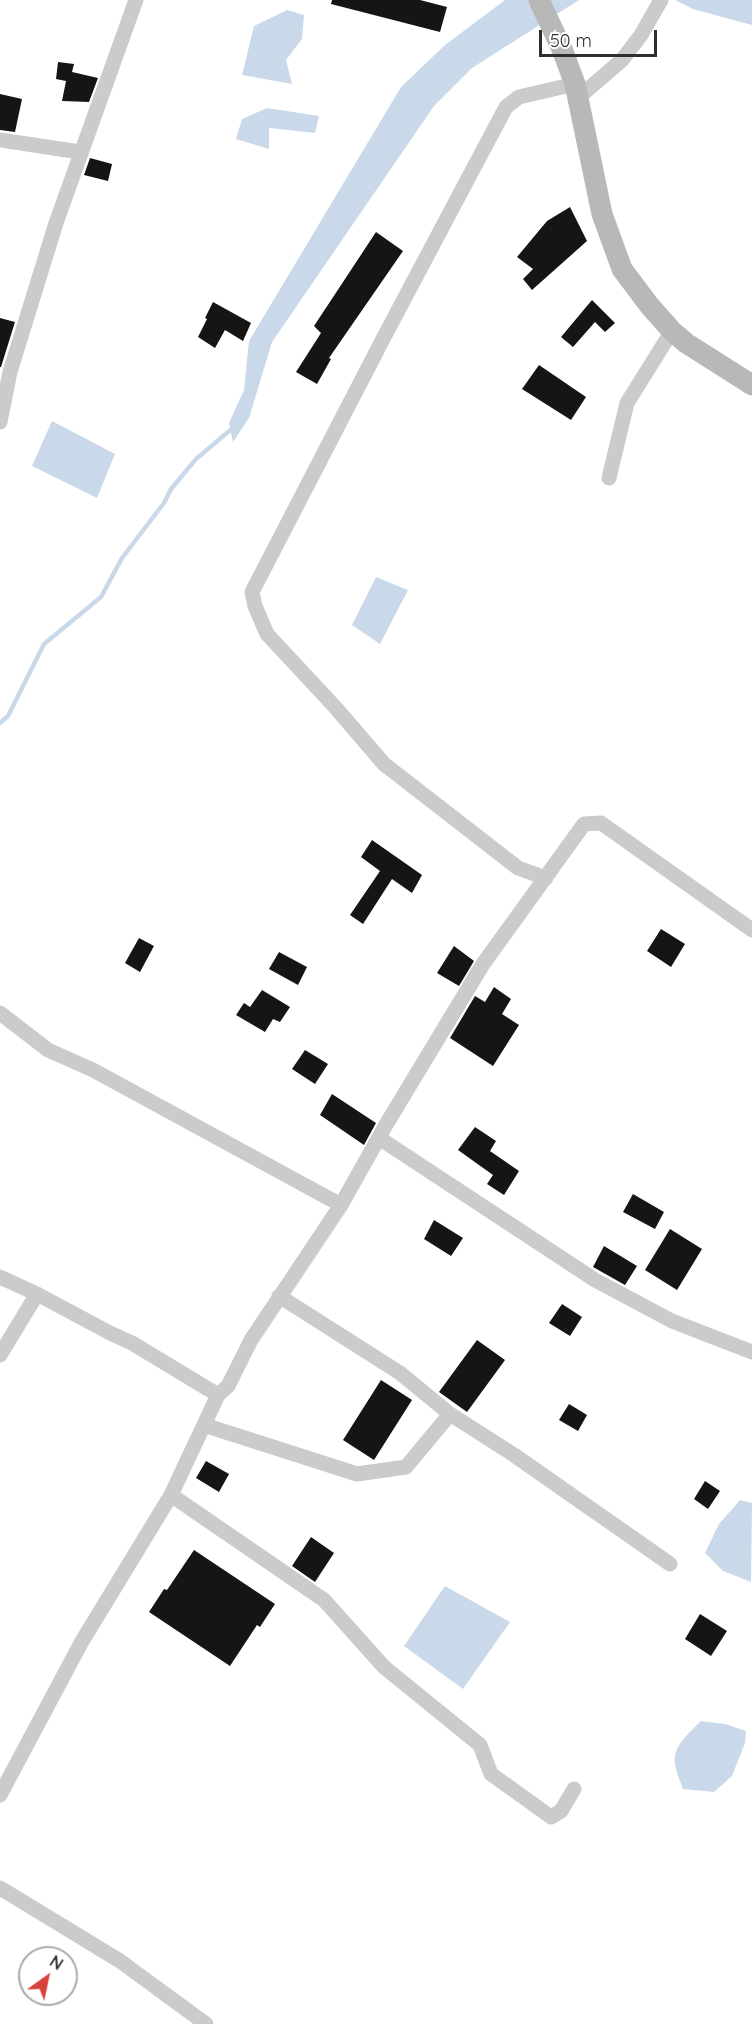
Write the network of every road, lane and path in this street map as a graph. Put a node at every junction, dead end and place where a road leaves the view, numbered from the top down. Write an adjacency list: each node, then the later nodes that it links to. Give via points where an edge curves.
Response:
1 (136, 0): 6 (street)
2 (538, 0): 4 (main road)
3 (660, 0): 4 (street, via 622,60)
4 (575, 84): 7 (main road, via 602,214 622,269); 11 (street, via 519,97 506,107 252,592 267,634 384,764 518,868)
5 (0, 140): 6 (street)
6 (80, 152): 9 (street, via 10,372)
7 (672, 331): 8 (main road); 10 (street, via 627,403)
8 (752, 385)
9 (0, 422)
10 (609, 478)
11 (546, 878): 12 (street, via 584,824 601,822); 14 (street, via 483,964)
12 (752, 930)
13 (0, 1013): 15 (street, via 48,1050 112,1080)
14 (379, 1138): 15 (street); 19 (street, via 595,1280 672,1321)
15 (341, 1204): 18 (street)
16 (0, 1277): 17 (street)
17 (37, 1294): 20 (street); 21 (street, via 132,1343)
18 (279, 1296): 21 (street, via 228,1386); 22 (street, via 400,1373)
19 (752, 1352)
20 (0, 1355)
21 (218, 1395): 23 (street)
22 (450, 1414): 23 (street, via 406,1467 357,1473); 25 (street)
23 (204, 1425): 24 (street)
24 (171, 1496): 26 (street, via 324,1600 384,1667 480,1745 491,1774 551,1817 561,1811); 27 (street, via 81,1643)
25 (670, 1564)
26 (574, 1789)
27 (0, 1795)
28 (0, 1888): 29 (street, via 120,1960)
29 (206, 2024)

